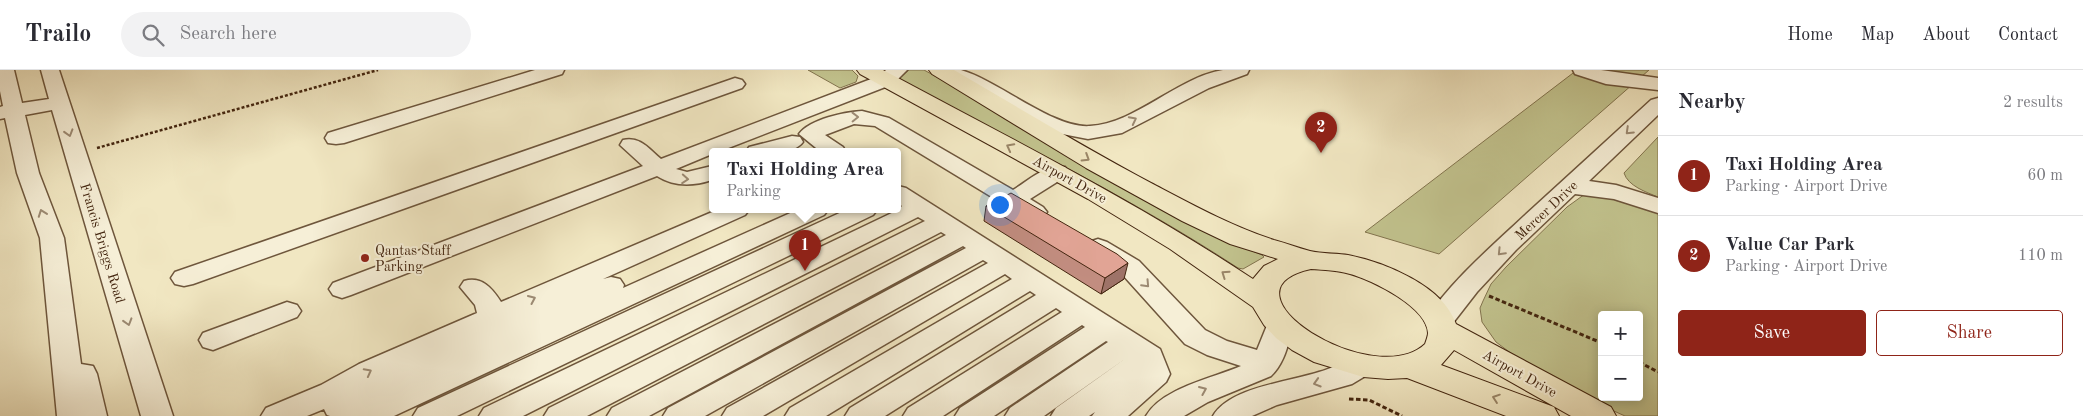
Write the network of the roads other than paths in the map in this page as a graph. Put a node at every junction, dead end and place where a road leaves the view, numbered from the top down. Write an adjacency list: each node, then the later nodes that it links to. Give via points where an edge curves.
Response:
1 (5, 70): 13 (street)
2 (50, 70): 11 (street, Francis Briggs Road)
3 (555, 70): 14 (street)
4 (939, 70): 35 (main road, Airport Drive, one-way to 35, via 1102,167 1191,215 1240,238)
5 (944, 70): 7 (street, one-way to 7, via 984,87 1059,128 1088,133 1115,129 1202,84)
6 (1582, 70): 10 (street, via 1606,78)
7 (1238, 71)
8 (884, 73): 20 (street); 21 (main road, Airport Drive, one-way to 8)
9 (735, 84): 36 (street)
10 (1658, 84)
11 (59, 103): 13 (street); 53 (street, Francis Briggs Road, one-way to 53)
12 (1658, 104): 19 (street, Mercer Drive, one-way to 19)
13 (7, 112): 33 (street, one-way to 13)
14 (336, 138)
15 (792, 142): 17 (street)
16 (631, 145): 20 (street)
17 (771, 148)
18 (829, 148): 25 (street, one-way to 25, via 810,134 844,118 872,118)
19 (1600, 159): 23 (street, Mercer Drive); 26 (street, via 1619,180)
20 (660, 168): 22 (street, one-way to 22, via 681,180); 39 (street)
21 (1057, 172): 25 (street); 42 (main road, Airport Drive, one-way to 21, via 1180,243)
22 (709, 174)
23 (1571, 186): 27 (street, via 1619,192); 44 (street, Mercer Drive, one-way to 44, via 1468,286)
24 (903, 197): 34 (street)
25 (1013, 200): 47 (street, one-way to 47, via 1130,267 1195,337 1217,348)
26 (1658, 200)
27 (1658, 206)
28 (730, 213): 43 (street, one-way to 28)
29 (771, 213): 50 (street)
30 (809, 213): 50 (street)
31 (859, 213): 55 (street)
32 (873, 213): 56 (street)
33 (52, 238): 51 (street); 52 (street)
34 (974, 243): 37 (street); 57 (street); 58 (street); 59 (street); 60 (street)
35 (1311, 260): 42 (main road, via 1282,266 1266,280 1263,290); 44 (main road, via 1333,261 1401,284 1419,298)
36 (184, 278)
37 (1031, 279): 40 (street); 61 (street)
38 (473, 287): 43 (street, via 488,302)
39 (342, 289)
40 (1056, 295): 45 (street); 62 (street)
41 (287, 311): 46 (street)
42 (1273, 313): 47 (street); 48 (main road, Airport Drive, via 1302,342 1330,356)
43 (490, 318): 50 (street, one-way to 43, via 369,371)
44 (1441, 325): 49 (main road, via 1443,339 1433,356); 71 (main road, Airport Drive)
45 (1117, 334): 63 (street); 64 (street); 65 (street); 66 (street); 67 (street, via 1155,374)
46 (213, 340)
47 (1267, 363): 68 (street, one-way to 47, via 1196,393 1251,374)
48 (1362, 365): 49 (main road, Airport Drive); 69 (street, one-way to 69, via 1340,376 1262,400)
49 (1409, 366): 70 (main road, Airport Drive, one-way to 49)
50 (344, 408): 54 (street)
51 (72, 416)
52 (91, 416)
53 (157, 416)
54 (277, 416)
55 (429, 416)
56 (495, 416)
57 (560, 416)
58 (623, 416)
59 (679, 416)
60 (738, 416)
61 (801, 416)
62 (861, 416)
63 (919, 416)
64 (972, 416)
65 (1021, 416)
66 (1067, 416)
67 (1108, 416)
68 (1162, 416)
69 (1229, 416)
70 (1542, 416)
71 (1599, 416)

